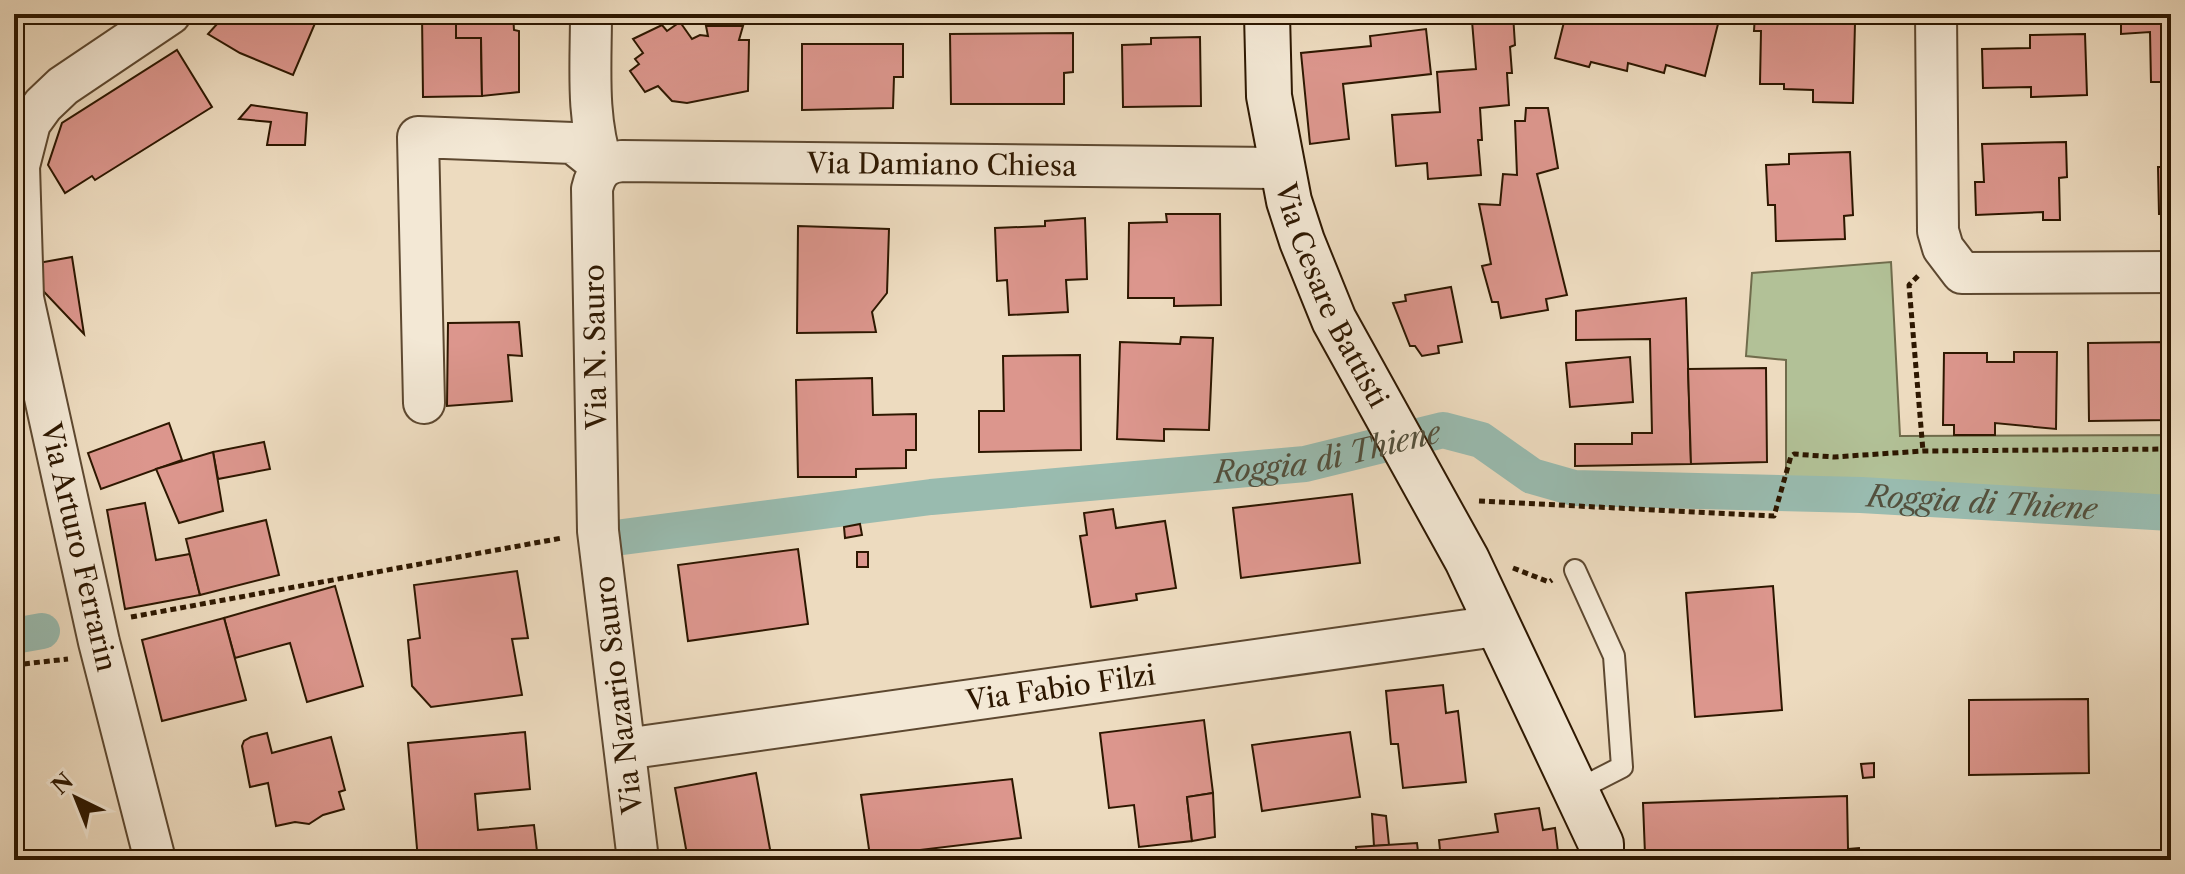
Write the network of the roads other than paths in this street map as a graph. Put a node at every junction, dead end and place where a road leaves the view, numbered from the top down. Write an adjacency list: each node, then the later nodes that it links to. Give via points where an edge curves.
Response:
1 (170, 14): 5 (street, Via Arturo Ferrarin, via 63,86)
2 (591, 14): 6 (street, via 591,117)
3 (1267, 14): 7 (street, Via Cesare Battisti, via 1269,96)
4 (1936, 14): 8 (street, via 1938,231 1943,248 1962,273)
5 (22, 124): 15 (street, Via Arturo Ferrarin, via 23,298 99,642)
6 (603, 167): 7 (street, Via Damiano Chiesa, via 622,161); 9 (street, via 573,143 418,137); 10 (street, Via N. Sauro, via 592,189)
7 (1283, 168): 12 (street, Via Cesare Battisti, via 1302,241 1334,320 1467,560)
8 (2171, 272)
9 (424, 403)
10 (598, 531): 13 (street, Via Nazario Sauro)
11 (1575, 570): 14 (lane, via 1614,656 1622,767)
12 (1496, 626): 13 (street, Via Fabio Filzi); 14 (street, Via Cesare Battisti)
13 (625, 749): 16 (street, Via Nazario Sauro)
14 (1577, 790): 17 (street, Via Cesare Battisti, via 1601,844)
15 (155, 860)
16 (638, 860)
17 (1601, 860)

